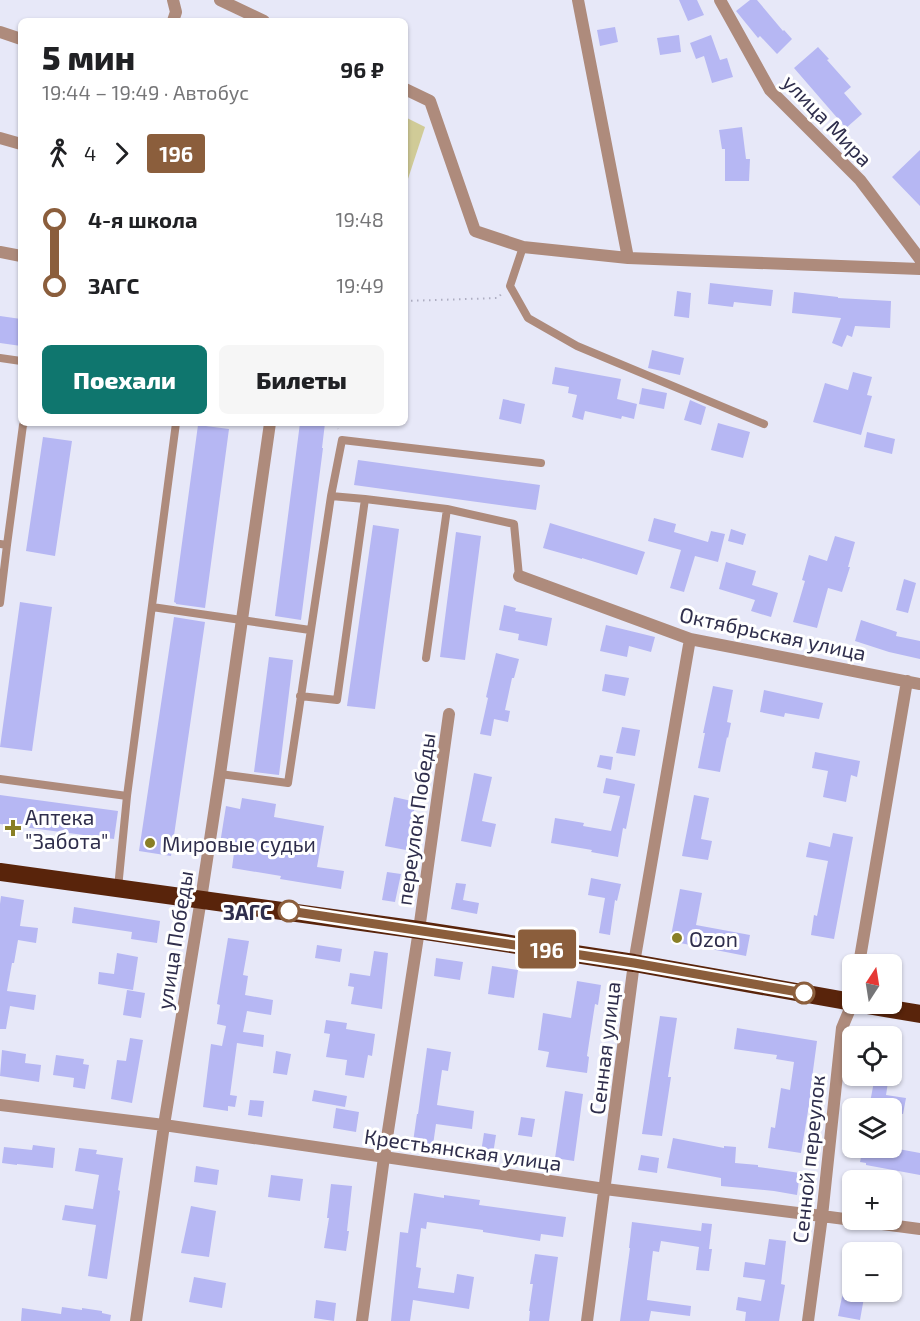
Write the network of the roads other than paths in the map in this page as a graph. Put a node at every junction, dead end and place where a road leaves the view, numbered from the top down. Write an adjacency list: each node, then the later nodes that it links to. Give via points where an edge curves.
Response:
1 (172, 0): 5 (street)
2 (220, 0): 6 (street)
3 (578, 0): 15 (street)
4 (720, 0): 16 (street, улица Мира, via 770,90 860,180)
5 (174, 18)
6 (258, 18)
7 (0, 32): 8 (street)
8 (18, 38)
9 (408, 90): 12 (street, via 430,101 475,231)
10 (0, 138): 11 (street)
11 (18, 143)
12 (522, 247): 15 (street); 20 (lane, via 510,286 528,318 577,346)
13 (0, 252): 14 (street)
14 (18, 255)
15 (628, 258): 17 (street)
16 (920, 259)
17 (920, 269)
18 (0, 358): 19 (lane)
19 (18, 361)
20 (764, 424)
21 (23, 426): 28 (lane)
22 (176, 426): 31 (lane)
23 (270, 426): 32 (street, улица Победы)
24 (541, 463): 25 (lane, via 342,440)
25 (331, 496): 26 (lane); 33 (lane)
26 (365, 499): 27 (lane); 37 (lane, via 337,700)
27 (447, 509): 29 (lane, via 514,524); 35 (lane)
28 (4, 545): 30 (lane)
29 (519, 576): 34 (street, Октябрьская улица)
30 (0, 603)
31 (152, 607): 32 (lane); 41 (lane)
32 (243, 620): 33 (lane); 39 (street, улица Победы)
33 (310, 630): 37 (lane)
34 (690, 639): 36 (street, Октябрьская улица); 47 (street, Сенная улица)
35 (426, 658)
36 (914, 683): 46 (street)
37 (300, 696): 39 (lane, via 288,783)
38 (449, 714): 45 (street, переулок Победы)
39 (220, 774): 44 (street, улица Победы)
40 (0, 779): 41 (lane)
41 (128, 796): 43 (lane)
42 (0, 872): 43 (highway)
43 (118, 888): 44 (highway)
44 (201, 899): 45 (highway); 53 (street, улица Победы)
45 (419, 930): 47 (highway); 54 (street, переулок Победы)
46 (861, 954)
47 (634, 963): 48 (highway); 55 (street, Сенная улица)
48 (842, 1001)
49 (902, 1011): 51 (highway)
50 (848, 1014): 56 (street, Сенной переулок, via 842,1028)
51 (920, 1014)
52 (0, 1105): 53 (street, Крестьянская улица)
53 (164, 1125): 54 (street, Крестьянская улица); 58 (street, улица Победы)
54 (384, 1157): 55 (street, Крестьянская улица); 59 (street, переулок Победы)
55 (605, 1190): 56 (street, Крестьянская улица); 60 (street, Сенная улица)
56 (822, 1216): 57 (street, Крестьянская улица); 61 (street, Сенной переулок)
57 (920, 1229)
58 (136, 1321)
59 (362, 1321)
60 (587, 1321)
61 (808, 1321)

